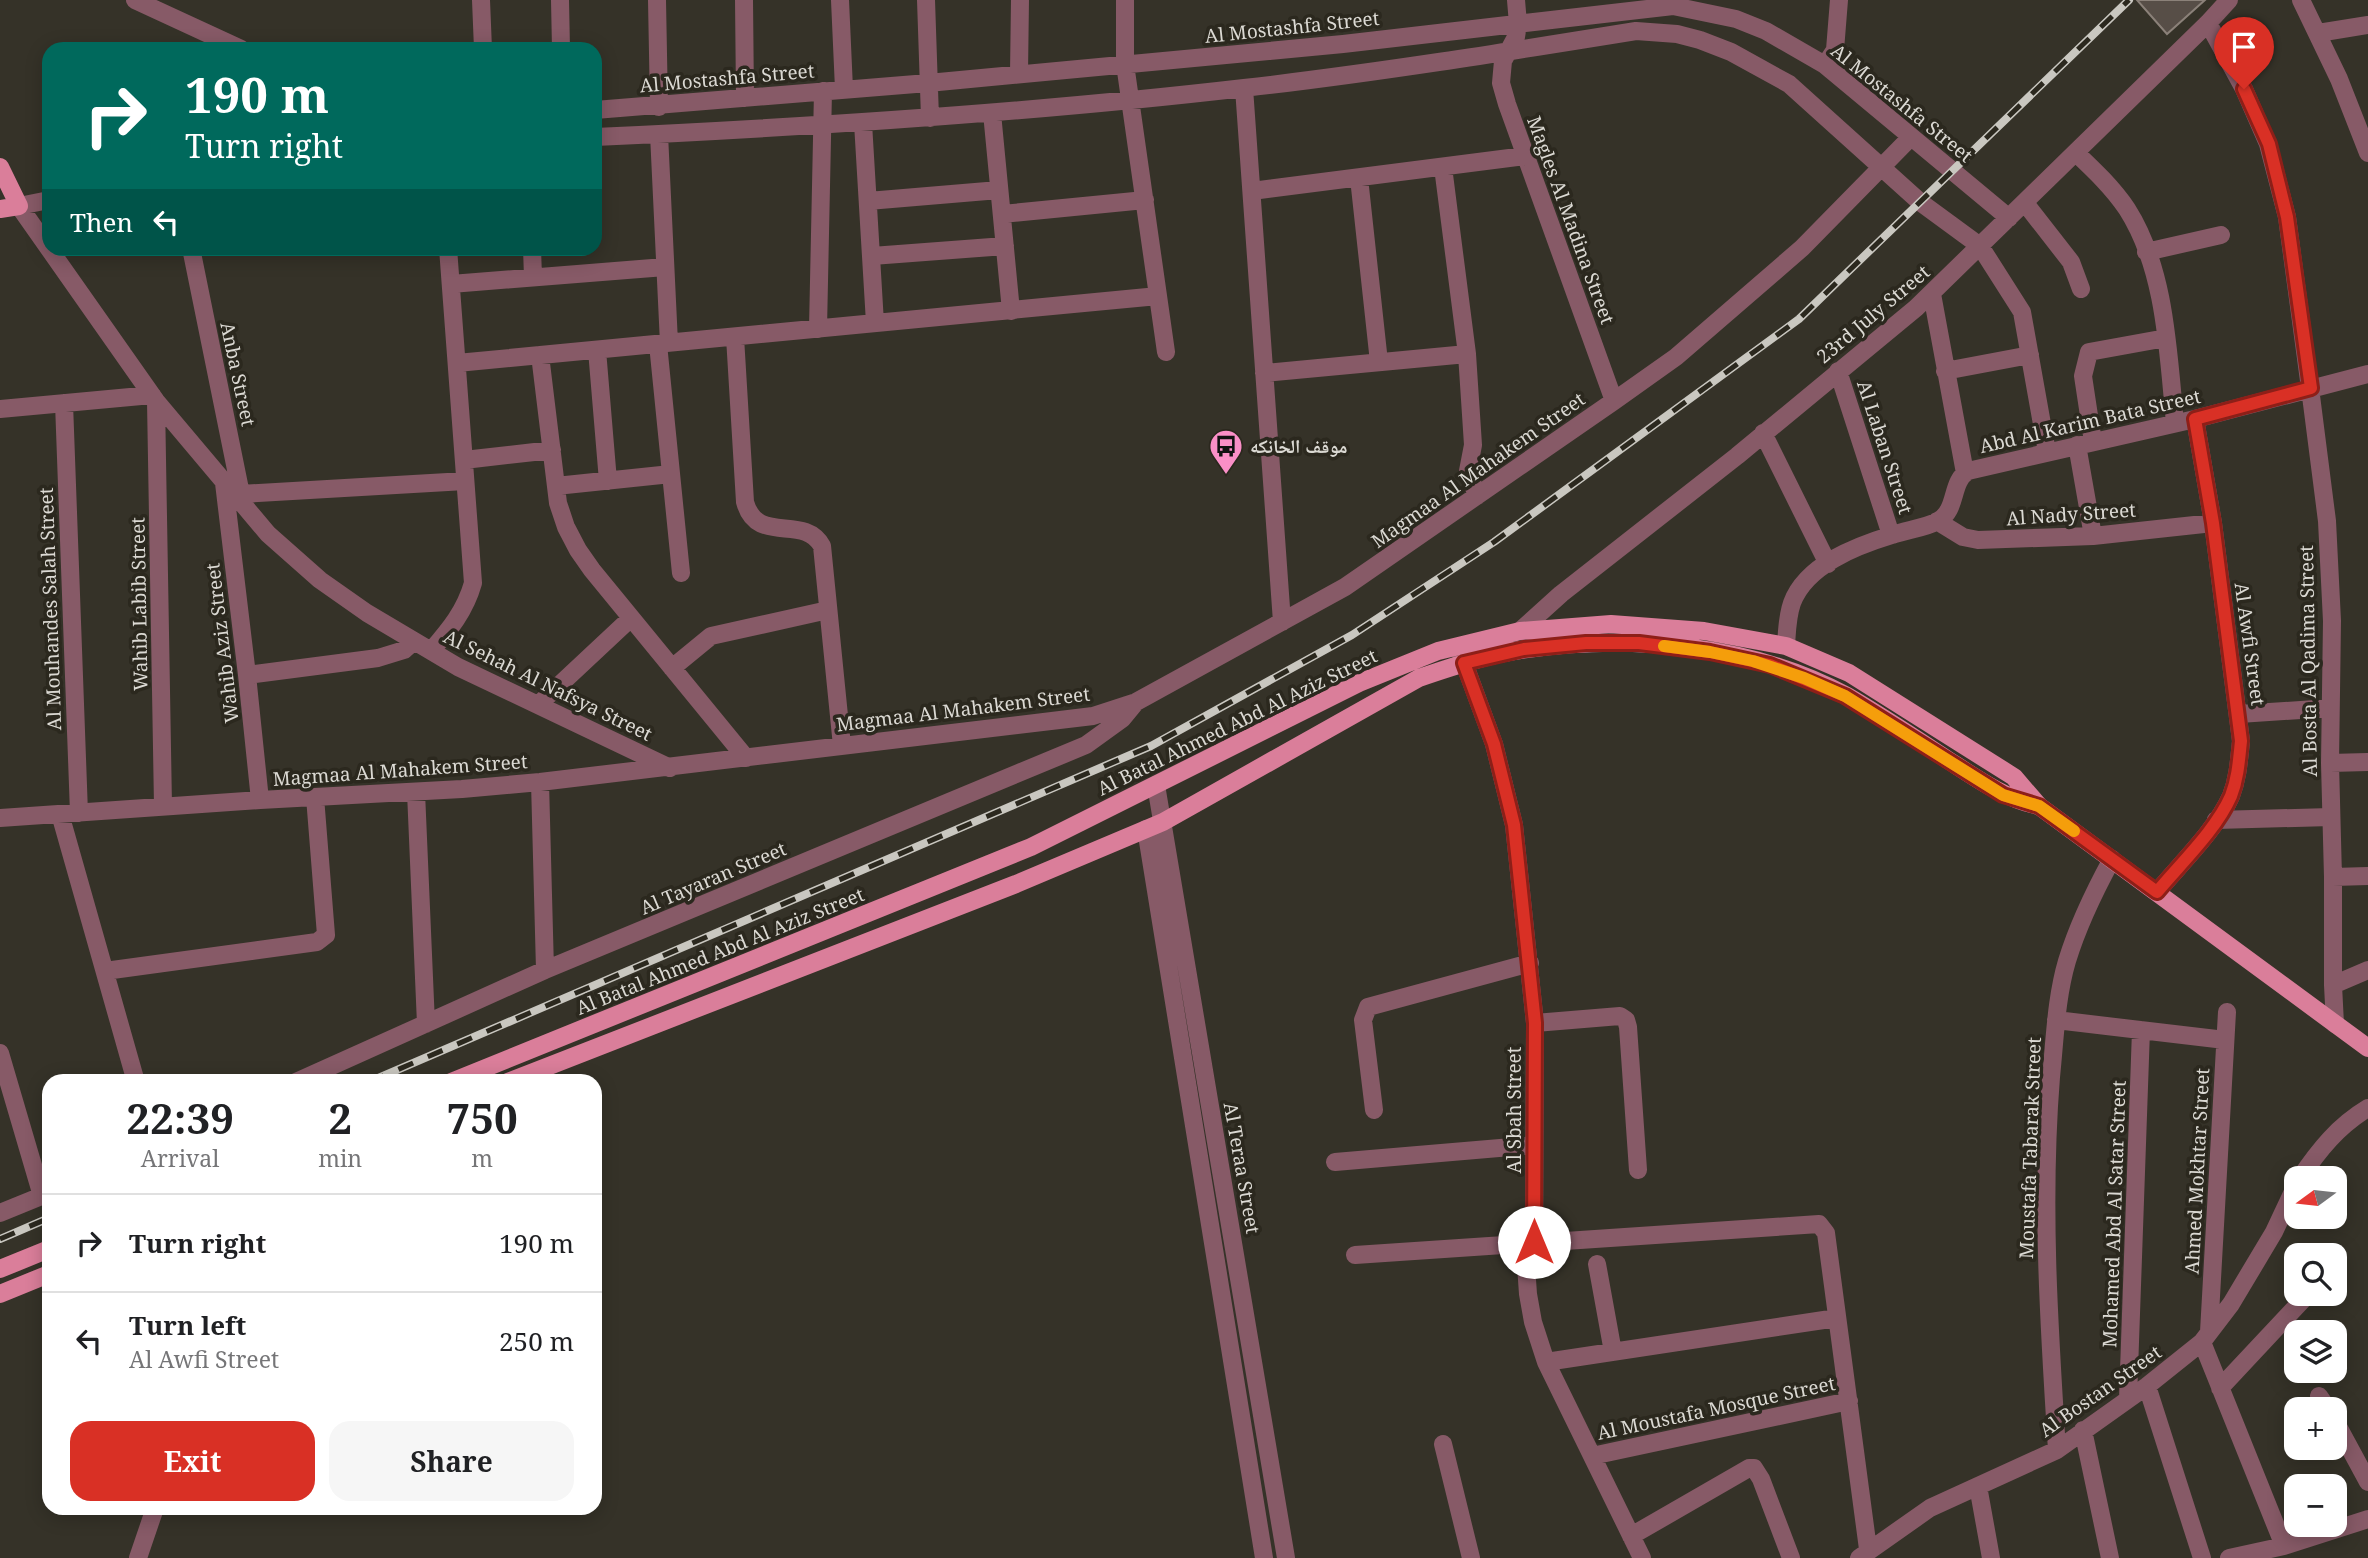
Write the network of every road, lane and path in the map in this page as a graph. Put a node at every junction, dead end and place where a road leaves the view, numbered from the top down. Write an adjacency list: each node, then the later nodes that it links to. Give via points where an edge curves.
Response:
1 (135, 0): 16 (street)
2 (481, 0): 23 (street)
3 (560, 0): 24 (street)
4 (657, 0): 35 (street)
5 (744, 0): 33 (street)
6 (840, 0): 31 (street)
7 (926, 0): 29 (street)
8 (1020, 0): 28 (street)
9 (1125, 0): 26 (street)
10 (1516, 0): 18 (street)
11 (1839, 0): 27 (street, via 1835,50)
12 (2229, 0): 17 (street, 23rd July Street)
13 (2301, 0): 20 (street)
14 (1673, 3): 15 (street, Al Mostashfa Street); 21 (street); 27 (street, Al Mostashfa Street, via 1736,19)
15 (1622, 5): 18 (street, Al Mostashfa Street)
16 (162, 6): 22 (street)
17 (2208, 23): 44 (street, 23rd July Street); 94 (street, Al Bosta Al Qadima Street, via 2269,144 2287,217)
18 (1518, 24): 25 (street, Magles Al Madina Street); 26 (street, Al Mostashfa Street)
19 (2368, 25): 20 (street)
20 (2318, 33): 45 (street)
21 (1677, 34): 25 (street, via 1636,31); 47 (street, via 1731,52 1789,84)
22 (228, 42)
23 (483, 42)
24 (561, 42)
25 (1508, 52): 30 (street); 46 (street, Magles Al Madina Street, via 1501,83)
26 (1125, 64): 28 (street, Al Mostashfa Street); 34 (street)
27 (1825, 65): 43 (street, Al Mostashfa Street)
28 (1019, 73): 29 (street, Al Mostashfa Street)
29 (928, 83): 31 (street, Al Mostashfa Street); 38 (street)
30 (1244, 88): 34 (street); 52 (street)
31 (844, 89): 32 (street, Al Mostashfa Street)
32 (823, 91): 33 (street, Al Mostashfa Street); 40 (street)
33 (745, 98): 35 (street, Al Mostashfa Street)
34 (1130, 100): 37 (street); 53 (street)
35 (659, 107): 36 (street, Al Mostashfa Street)
36 (602, 110)
37 (992, 113): 38 (street); 51 (street)
38 (930, 118): 39 (street)
39 (863, 123): 40 (street); 55 (street)
40 (822, 126): 41 (street); 79 (street)
41 (659, 134): 42 (street); 71 (street)
42 (602, 137)
43 (1912, 137): 47 (street, Magmaa Al Mahakem Street); 60 (street, Al Mostashfa Street)
44 (2076, 153): 56 (street, 23rd July Street); 65 (street, via 2127,209)
45 (2368, 153)
46 (1525, 156): 49 (street); 96 (street, Magles Al Madina Street)
47 (1882, 166): 64 (street, via 1920,202); 96 (street, Magmaa Al Mahakem Street, via 1774,273 1676,357)
48 (0, 167): 57 (main road, Al Sehah Al Nafsya Street)
49 (1443, 167): 50 (street); 85 (street)
50 (1359, 178): 52 (street); 88 (street)
51 (999, 190): 55 (street); 59 (street)
52 (1252, 191): 92 (street)
53 (1144, 200): 59 (street); 76 (street)
54 (42, 201): 57 (street)
55 (868, 201): 70 (street)
56 (2025, 203): 60 (street, 23rd July Street); 74 (street, via 2071,262)
57 (19, 206): 58 (main road); 62 (street, Al Sehah Al Nafsya Street)
58 (0, 209)
59 (1002, 214): 63 (street)
60 (2009, 218): 64 (street, 23rd July Street)
61 (2221, 235): 65 (street)
62 (42, 239)
63 (1005, 246): 70 (street); 77 (street)
64 (1980, 246): 75 (street, 23rd July Street); 87 (street, via 2022,312)
65 (2146, 252): 81 (street)
66 (54, 256): 95 (street, Al Sehah Al Nafsya Street)
67 (193, 256): 113 (street, Anba Street)
68 (449, 256): 73 (street)
69 (532, 256): 72 (street)
70 (872, 256): 78 (street)
71 (666, 267): 72 (street); 82 (street)
72 (533, 277): 73 (street)
73 (451, 284): 89 (street)
74 (2081, 289)
75 (1932, 294): 90 (street, 23rd July Street); 91 (street)
76 (1158, 296): 77 (street); 84 (street)
77 (1011, 311): 78 (street)
78 (875, 323): 79 (street)
79 (818, 329): 80 (street)
80 (735, 337): 82 (street); 120 (street, via 748,511 767,527 807,532 818,540)
81 (2166, 338): 100 (street); 102 (street, via 2089,352 2083,376)
82 (664, 344): 83 (street); 107 (street)
83 (597, 350): 86 (street); 110 (street)
84 (1166, 352)
85 (1467, 354): 88 (street); 112 (street, via 1473,445 1468,471)
86 (540, 355): 89 (street); 103 (street)
87 (2030, 355): 91 (street); 104 (street)
88 (1379, 362): 92 (street)
89 (457, 363): 105 (street)
90 (1838, 371): 101 (street, 23rd July Street); 116 (street, Al Laban Street)
91 (1945, 371): 106 (street)
92 (1264, 373): 122 (street)
93 (2368, 374): 94 (street, Abd Al Karim Bata Street)
94 (2311, 388): 99 (street, Abd Al Karim Bata Street); 132 (street, Al Bosta Al Qadima Street, via 2327,521)
95 (154, 398): 97 (street); 108 (street, Al Sehah Al Nafsya Street); 144 (street, Wahib Labib Street)
96 (1614, 401): 112 (street, Magmaa Al Mahakem Street)
97 (64, 403): 98 (street); 146 (street, Al Mouhandes Salah Street)
98 (0, 409)
99 (2195, 419): 100 (street, Abd Al Karim Bata Street); 115 (street, Al Awfi Street)
100 (2175, 423): 102 (street, Abd Al Karim Bata Street)
101 (1763, 433): 118 (street); 123 (street, 23rd July Street)
102 (2085, 443): 104 (street, Abd Al Karim Bata Street); 117 (street)
103 (552, 450): 105 (street); 111 (street)
104 (2047, 452): 106 (street, Abd Al Karim Bata Street)
105 (464, 460): 109 (street)
106 (1965, 472): 114 (street, Abd Al Karim Bata Street, via 1950,508)
107 (671, 474): 110 (street); 119 (street)
108 (224, 481): 113 (street, Al Sehah Al Nafsya Street); 129 (street, Wahib Aziz Street)
109 (465, 481): 113 (street); 126 (street, via 473,583 457,620)
110 (608, 481): 111 (street)
111 (556, 486): 121 (street, via 566,527 578,550)
112 (1476, 496): 122 (street, Magmaa Al Mahakem Street, via 1345,587)
113 (243, 500): 124 (street, Al Sehah Al Nafsya Street, via 268,534 320,580)
114 (1937, 521): 116 (street); 117 (street, Al Nady Street, via 1963,537 1978,540)
115 (2213, 523): 117 (street, Al Nady Street); 133 (street, Al Awfi Street)
116 (1891, 535): 118 (street)
117 (2093, 536)
118 (1828, 564): 125 (street, via 1813,574 1792,602)
119 (681, 573)
120 (828, 610): 128 (street, via 710,636); 134 (street)
121 (631, 618): 128 (street); 131 (street)
122 (1282, 622): 130 (street, Magmaa Al Mahakem Street)
123 (1520, 631): 125 (main road, Al Batal Ahmed Abd Al Aziz Street, via 1611,624 1704,631); 127 (main road, Al Batal Ahmed Abd Al Aziz Street)
124 (414, 640): 126 (street, Al Sehah Al Nafsya Street); 129 (street, via 404,650 378,657)
125 (1786, 646): 145 (main road, Al Batal Ahmed Abd Al Aziz Street, via 1849,673 2014,777)
126 (431, 651): 131 (street, Al Sehah Al Nafsya Street)
127 (1461, 654): 140 (main road, Al Batal Ahmed Abd Al Aziz Street, via 1437,651 1359,683); 145 (main road, Al Batal Ahmed Abd Al Aziz Street, via 1639,643 1736,656 1845,696 2003,795); 151 (main road, Al Batal Ahmed Abd Al Aziz Street); 157 (street, Al Sbah Street, via 1494,744 1514,825)
128 (672, 668): 135 (street)
129 (247, 675): 143 (street, Wahib Aziz Street)
130 (1136, 702): 134 (street, Magmaa Al Mahakem Street, via 1093,716); 158 (street, Al Tayaran Street, via 1114,726 1086,745)
131 (538, 705): 138 (street, Al Sehah Al Nafsya Street)
132 (2330, 708): 133 (street); 137 (street, Al Bosta Al Qadima Street)
133 (2239, 714): 150 (street, Al Awfi Street, via 2238,769 2231,796)
134 (842, 746): 135 (street, Magmaa Al Mahakem Street)
135 (746, 758): 138 (street, Magmaa Al Mahakem Street)
136 (2368, 762): 137 (street)
137 (2329, 763): 148 (street, Al Bosta Al Qadima Street)
138 (670, 768): 139 (street, Magmaa Al Mahakem Street)
139 (540, 782): 141 (street, Magmaa Al Mahakem Street); 158 (street)
140 (1157, 785): 151 (street, Al Teraa Street); 173 (main road, Al Batal Ahmed Abd Al Aziz Street, via 1031,847)
141 (416, 792): 142 (street, Magmaa Al Mahakem Street); 165 (street)
142 (315, 797): 143 (street, Magmaa Al Mahakem Street); 160 (street, via 326,935 317,942)
143 (260, 800): 144 (street, Magmaa Al Mahakem Street)
144 (163, 806): 146 (street, Magmaa Al Mahakem Street)
145 (2039, 806): 153 (main road, Al Batal Ahmed Abd Al Aziz Street)
146 (79, 813): 147 (street, Magmaa Al Mahakem Street)
147 (60, 814): 149 (street, Magmaa Al Mahakem Street); 160 (street)
148 (2331, 817): 150 (street); 155 (street, Al Bosta Al Qadima Street)
149 (0, 818)
150 (2216, 820): 156 (street, Al Awfi Street)
151 (1163, 822): 152 (main road, Al Batal Ahmed Abd Al Aziz Street); 216 (street, Al Teraa Street)
152 (1146, 829): 174 (main road, Al Batal Ahmed Abd Al Aziz Street); 215 (street, Al Teraa Street)
153 (2112, 859): 156 (main road, Al Batal Ahmed Abd Al Aziz Street); 163 (street, Moustafa Tabarak Street, via 2085,909 2066,964)
154 (2368, 876): 155 (street)
155 (2333, 877): 161 (street, Al Bosta Al Qadima Street)
156 (2157, 892): 166 (main road, Al Batal Ahmed Abd Al Aziz Street)
157 (1530, 963): 164 (street, Al Sbah Street); 176 (street, via 1368,1007 1363,1020)
158 (545, 970): 165 (street, Al Tayaran Street)
159 (2368, 970): 161 (street)
160 (104, 971): 171 (street)
161 (2333, 985): 166 (street, Al Bosta Al Qadima Street)
162 (2227, 1012): 168 (street, Ahmed Mokhtar Street)
163 (2056, 1020): 167 (street); 205 (street, Moustafa Tabarak Street, via 2045,1211)
164 (1535, 1023): 177 (street, Al Sbah Street); 180 (street, via 1620,1016 1626,1020)
165 (426, 1024): 172 (street, Al Tayaran Street)
166 (2336, 1024): 169 (main road, Al Batal Ahmed Abd Al Aziz Street)
167 (2141, 1030): 168 (street); 199 (street, Mohamed Abd Al Satar Street)
168 (2225, 1040): 194 (street, Ahmed Mokhtar Street)
169 (2368, 1048)
170 (0, 1053): 181 (street)
171 (134, 1074)
172 (314, 1074)
173 (470, 1074)
174 (529, 1074)
175 (2368, 1108): 179 (street, via 2324,1143)
176 (1374, 1110)
177 (1534, 1145): 178 (street); 185 (street, Al Sbah Street)
178 (1335, 1162)
179 (2308, 1166)
180 (1638, 1170)
181 (42, 1186)
182 (42, 1196): 184 (street)
183 (2284, 1210): 194 (street, Al Bostan Street, via 2231,1304)
184 (0, 1213)
185 (1534, 1242): 187 (street); 193 (street, via 1819,1224 1826,1233); 196 (street, Al Sbah Street, via 1526,1265 1528,1294)
186 (42, 1252): 189 (main road)
187 (1355, 1255)
188 (1597, 1264): 195 (street)
189 (0, 1269)
190 (42, 1277): 191 (main road)
191 (0, 1294)
192 (2297, 1306): 198 (street)
193 (1838, 1318): 195 (street); 200 (street)
194 (2206, 1337): 197 (street, Al Bostan Street); 198 (street, Ahmed Mokhtar Street)
195 (1613, 1352): 196 (street)
196 (1546, 1362): 206 (street, Al Sbah Street)
197 (2147, 1386): 199 (street, Al Bostan Street); 222 (street)
198 (2220, 1388): 212 (street, Ahmed Mokhtar Street)
199 (2128, 1399): 201 (street, Al Bostan Street)
200 (1849, 1401): 206 (street, Al Moustafa Mosque Street); 213 (street)
201 (2083, 1430): 205 (street, Al Bostan Street); 221 (street)
202 (2347, 1433): 204 (street)
203 (1443, 1444): 217 (street)
204 (2361, 1449): 207 (street)
205 (2057, 1450): 208 (street, Al Bostan Street)
206 (1592, 1456): 211 (street, Al Sbah Street)
207 (2368, 1482)
208 (1978, 1486): 213 (street, Al Bostan Street, via 1930,1508); 220 (street)
209 (153, 1515): 214 (street)
210 (2368, 1519): 212 (street)
211 (1631, 1536): 218 (street, Al Sbah Street); 219 (street, via 1754,1468)
212 (2284, 1546): 223 (street)
213 (1863, 1554)
214 (138, 1558)
215 (1264, 1558)
216 (1286, 1558)
217 (1471, 1558)
218 (1642, 1558)
219 (1791, 1558)
220 (1992, 1558)
221 (2110, 1558)
222 (2202, 1558)
223 (2229, 1558)

